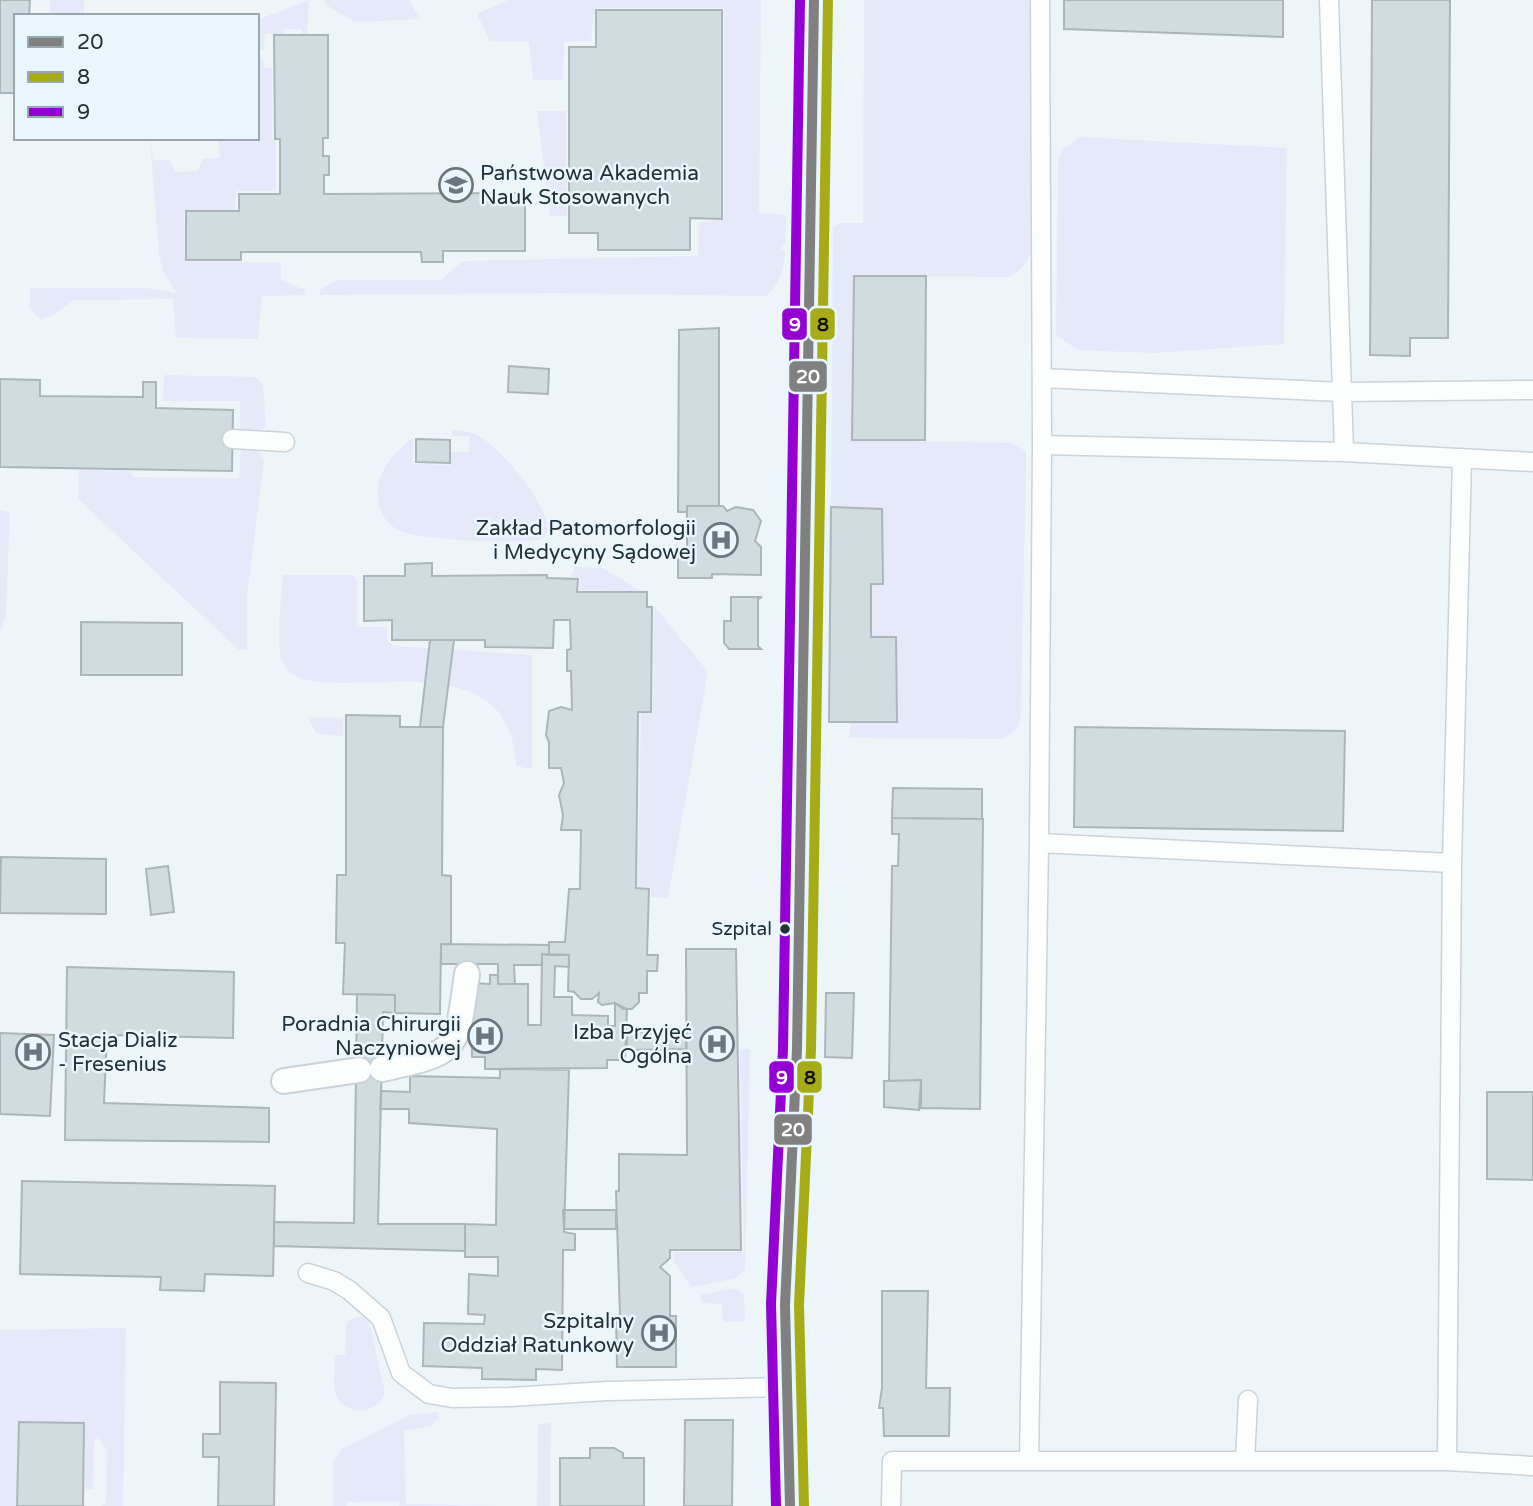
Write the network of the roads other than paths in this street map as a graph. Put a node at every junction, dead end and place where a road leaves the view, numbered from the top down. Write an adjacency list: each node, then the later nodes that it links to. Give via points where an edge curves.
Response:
1 (814, 0): 18 (street, via 797,1049 787,1226)
2 (1040, 0): 4 (lane)
3 (1329, 0): 6 (lane)
4 (1042, 378): 6 (lane); 9 (lane)
5 (1533, 390): 6 (lane)
6 (1342, 392): 10 (lane)
7 (232, 439): 8 (lane)
8 (285, 442)
9 (1042, 444): 10 (lane); 13 (lane)
10 (1345, 452): 11 (lane)
11 (1462, 458): 12 (lane); 14 (lane)
12 (1533, 462)
13 (1039, 843): 14 (lane); 20 (lane)
14 (1452, 863): 22 (lane)
15 (467, 974): 16 (street, via 459,1033 447,1049 416,1062)
16 (284, 1081)
17 (309, 1273): 18 (lane, via 349,1290 381,1318 401,1374 429,1394 486,1397)
18 (786, 1387): 24 (street)
19 (1248, 1400): 21 (lane)
20 (1029, 1461): 21 (lane); 25 (lane, via 892,1461)
21 (1245, 1461): 22 (lane)
22 (1447, 1461): 23 (lane)
23 (1533, 1466)
24 (790, 1506)
25 (891, 1506)

